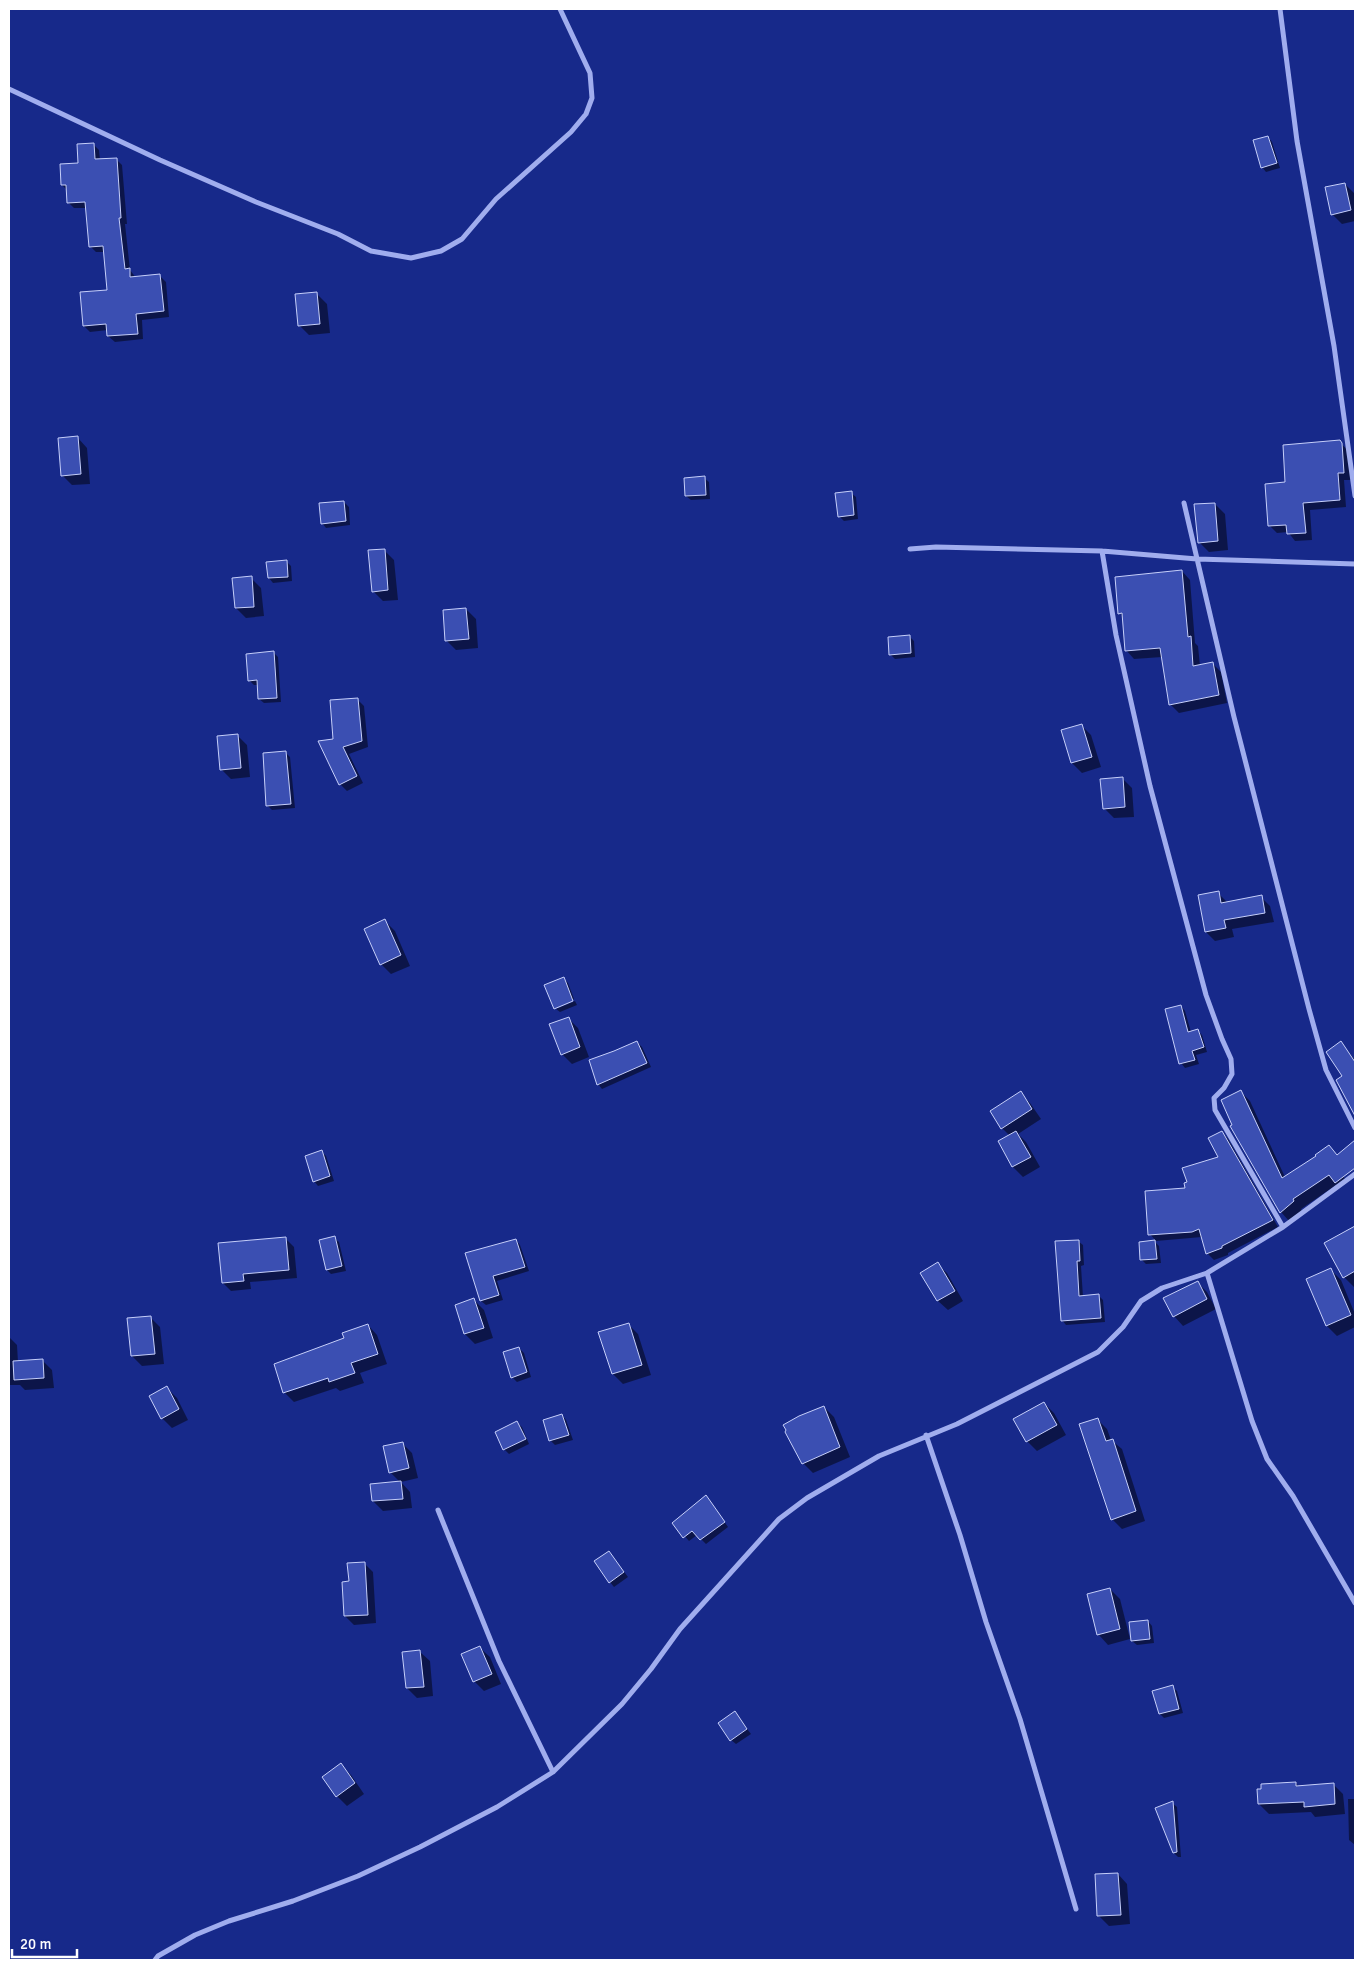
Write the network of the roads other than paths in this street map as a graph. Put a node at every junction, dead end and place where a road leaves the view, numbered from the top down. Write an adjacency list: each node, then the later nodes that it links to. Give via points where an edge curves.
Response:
1 (560, 9): 3 (street, via 590,72 592,98 586,114 571,132 496,199 462,240 441,251 411,258 371,251 338,234 160,160)
2 (1280, 9): 4 (street, via 1297,142 1334,346)
3 (9, 89)
4 (1355, 496)
5 (1184, 503): 8 (street)
6 (910, 549): 7 (street)
7 (1102, 551): 8 (street); 12 (street, via 1116,634 1150,786 1206,995 1231,1059 1232,1074 1214,1098 1215,1110)
8 (1197, 559): 9 (street); 10 (street, via 1309,1009 1326,1070)
9 (1355, 564)
10 (1355, 1128)
11 (1355, 1174): 12 (street)
12 (1283, 1226): 13 (street)
13 (1207, 1273): 14 (street, via 1162,1288 1141,1301 1123,1327 1098,1352 957,1424); 16 (street, via 1252,1421 1267,1459 1293,1496)
14 (926, 1435): 17 (street, via 879,1456 807,1498 779,1520 680,1629 622,1704); 18 (street, via 1020,1719)
15 (438, 1510): 17 (street, via 499,1661)
16 (1355, 1603)
17 (554, 1772): 19 (street, via 497,1807 420,1847 358,1876 195,1935)
18 (1076, 1909)
19 (155, 1960)

